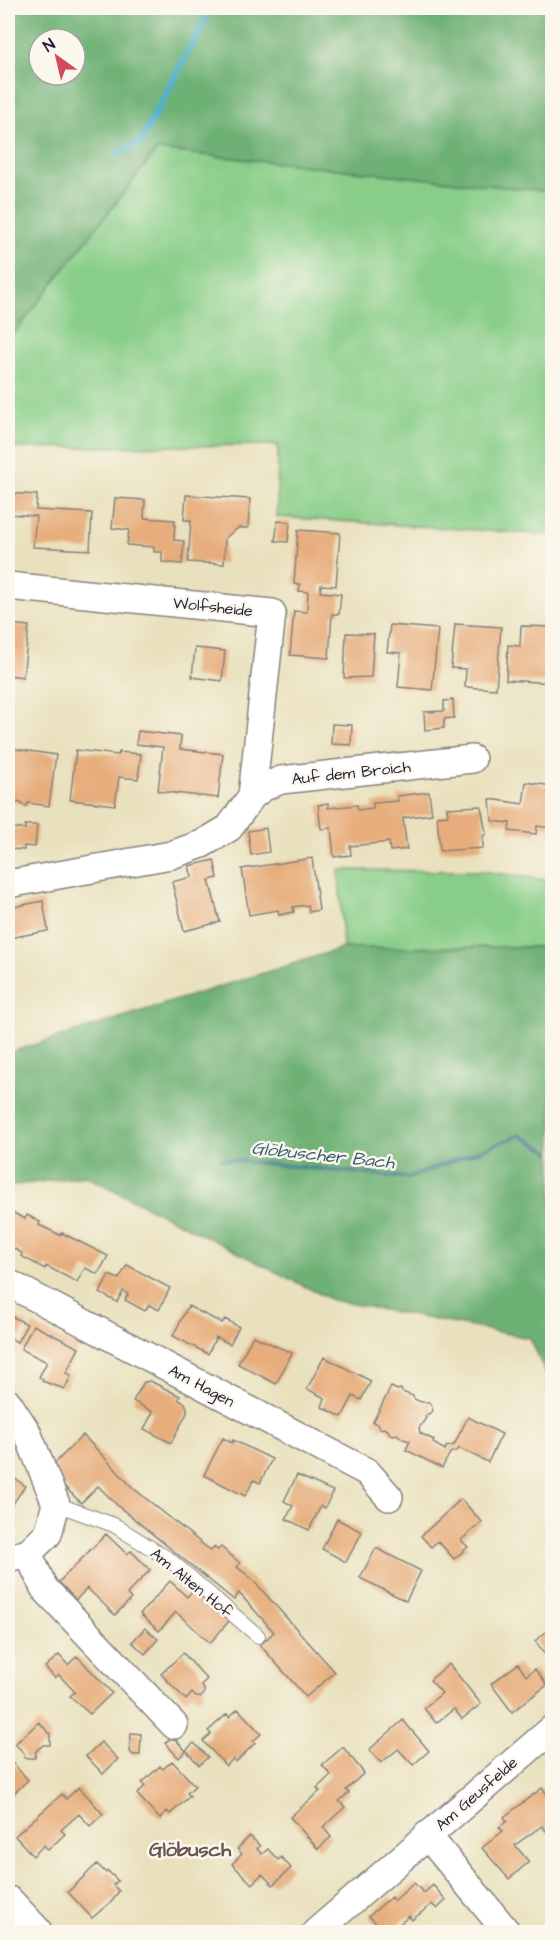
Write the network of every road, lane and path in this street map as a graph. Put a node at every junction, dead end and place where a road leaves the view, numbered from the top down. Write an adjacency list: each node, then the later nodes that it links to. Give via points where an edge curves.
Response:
1 (8, 586): 3 (street, Wolfsheide, via 272,613)
2 (471, 759): 3 (street, Auf dem Broich, via 281,780)
3 (252, 796): 4 (street, Auf dem Broich, via 228,828 202,844 171,855)
4 (8, 884)
5 (8, 1283): 7 (street, Am Hagen, via 367,1472)
6 (8, 1403): 8 (street, via 27,1432)
7 (389, 1497)
8 (56, 1504): 9 (street, via 48,1534); 10 (lane, Am Alten Hof, via 114,1525 170,1560)
9 (18, 1556): 11 (street)
10 (258, 1636)
11 (174, 1725)
12 (552, 1729): 13 (street, Am Geusfelde)
13 (427, 1835): 16 (street, Am Geusfelde); 17 (street, Am Geusfelde)
14 (8, 1902): 15 (street)
15 (35, 1932)
16 (316, 1932)
17 (507, 1932)

